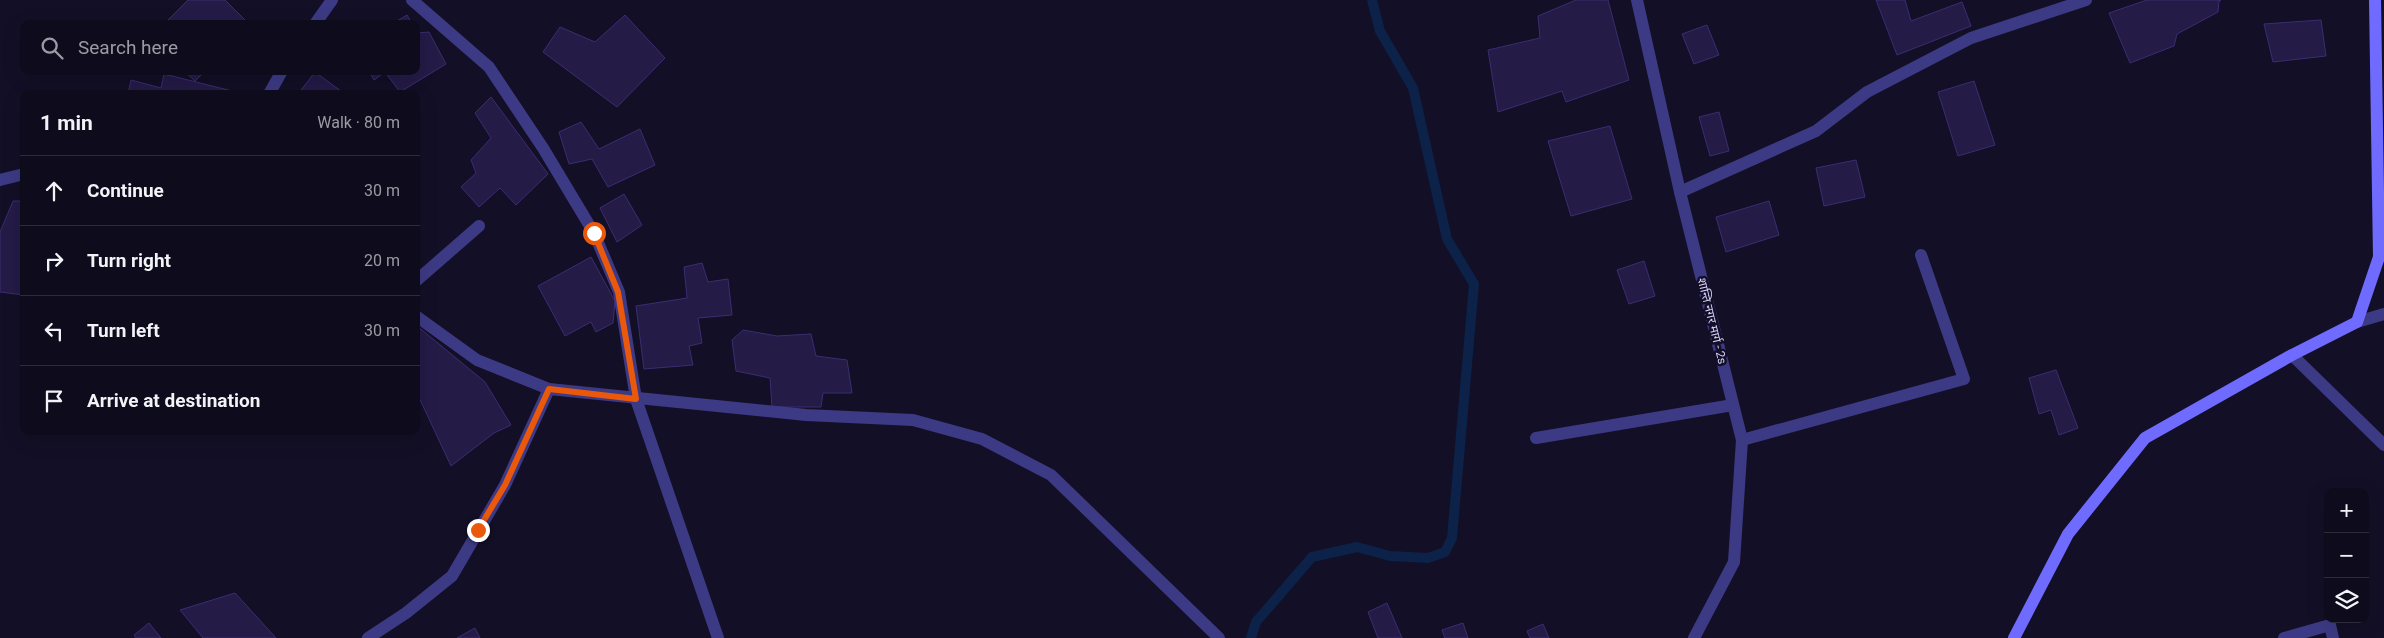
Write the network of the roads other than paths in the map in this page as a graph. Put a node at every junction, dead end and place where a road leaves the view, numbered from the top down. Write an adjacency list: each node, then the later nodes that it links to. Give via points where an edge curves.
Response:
1 (332, 0): 6 (street)
2 (412, 0): 20 (street, via 489,67 544,148 594,233 618,292)
3 (1636, 0): 11 (street, शान्ति नगर मार्ग - 2s)
4 (2086, 0): 11 (street, via 1971,38 1867,92 1816,131)
5 (2375, 0): 17 (main road, via 2379,257)
6 (318, 20)
7 (280, 75): 8 (street)
8 (271, 90)
9 (20, 175): 10 (street)
10 (0, 180)
11 (1680, 192): 21 (street, शान्ति नगर मार्ग - 2s)
12 (479, 226): 14 (street)
13 (1921, 255): 23 (street, via 1964,379)
14 (420, 278)
15 (2384, 314): 17 (street)
16 (420, 319): 19 (street, via 477,360)
17 (2357, 322): 18 (main road)
18 (2292, 355): 24 (street); 29 (main road, via 2145,438 2068,534)
19 (549, 389): 20 (street); 26 (street, via 505,485 452,576)
20 (636, 399): 25 (street, via 806,415 913,420 982,440 1052,475); 27 (street)
21 (1733, 405): 22 (street); 23 (street, शान्ति नगर मार्ग - 2s)
22 (1536, 438)
23 (1742, 440): 28 (street, शान्ति नगर मार्ग - 2s, via 1734,562)
24 (2384, 445)
25 (1216, 637)
26 (368, 638)
27 (718, 638)
28 (1694, 638)
29 (2014, 638)
30 (2284, 638): 31 (street, via 2330,625)
31 (2333, 638)

